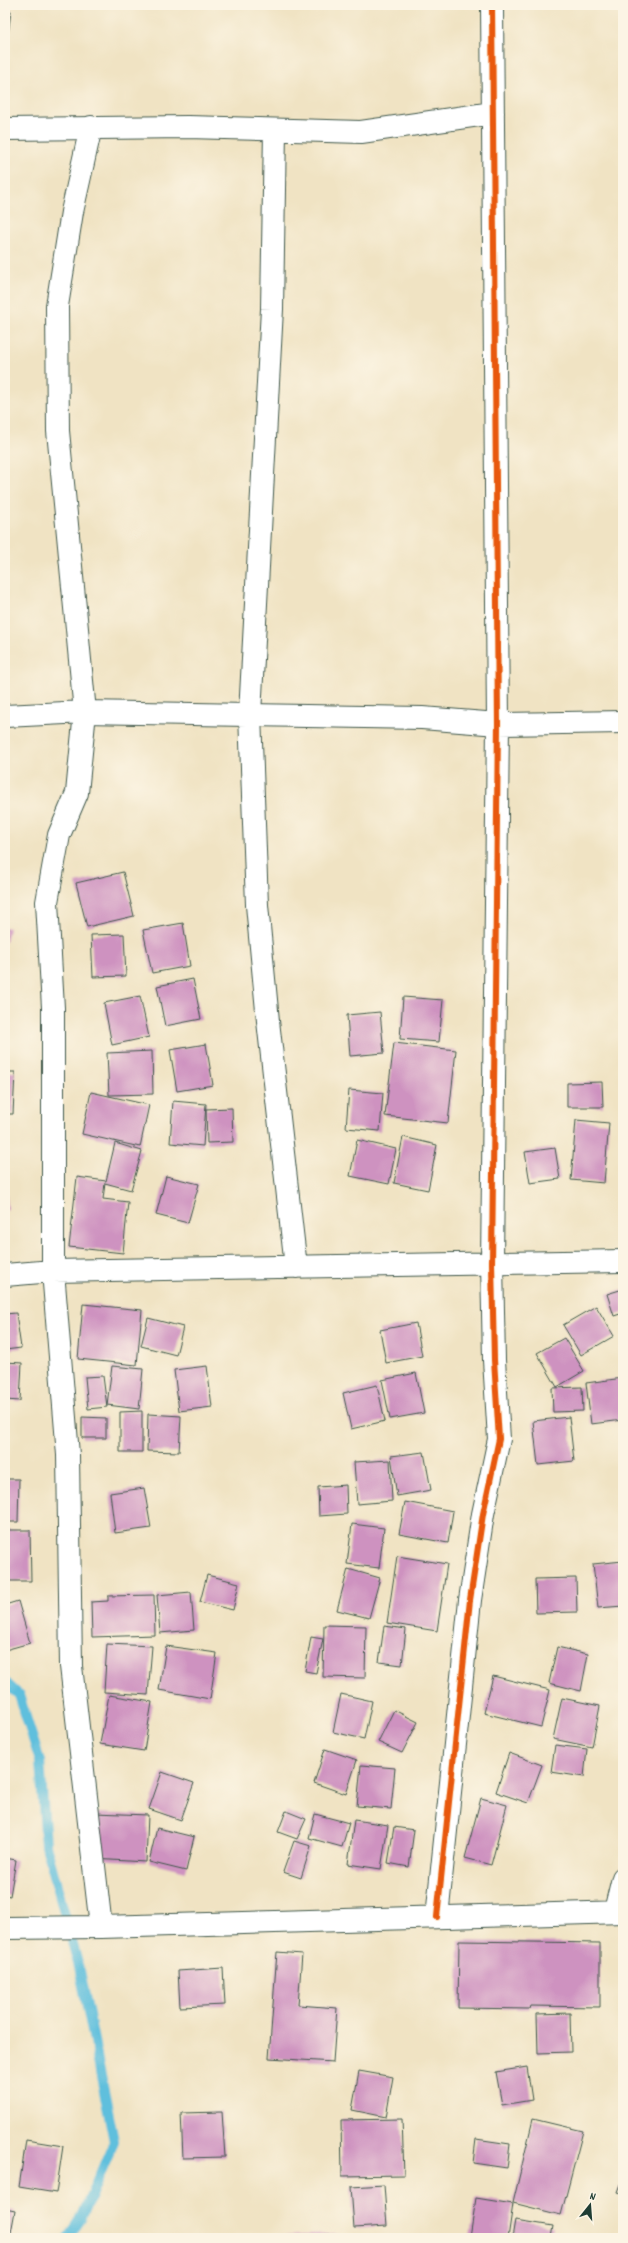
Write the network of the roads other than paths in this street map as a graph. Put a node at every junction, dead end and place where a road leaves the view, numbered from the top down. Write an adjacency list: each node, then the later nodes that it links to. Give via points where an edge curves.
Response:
1 (492, 5): 2 (street)
2 (493, 113): 5 (street, via 361,132); 10 (street)
3 (92, 127): 4 (street); 5 (street); 6 (street, via 72,212 57,306 58,431)
4 (5, 129)
5 (275, 130): 7 (street, via 272,309)
6 (85, 712): 7 (street); 8 (street); 14 (street, via 77,793 59,835 47,902 53,1008)
7 (250, 714): 10 (street, via 422,718); 13 (street, via 257,905)
8 (5, 716)
9 (623, 722): 10 (street)
10 (498, 724): 12 (street)
11 (623, 1262): 12 (street)
12 (492, 1263): 13 (street); 18 (street, via 499,1439 483,1514 470,1600)
13 (296, 1267): 14 (street)
14 (53, 1271): 15 (street); 20 (street, via 68,1455 71,1666)
15 (5, 1275)
16 (623, 1878): 17 (street)
17 (619, 1912): 18 (street)
18 (437, 1917): 20 (street)
19 (5, 1928): 20 (street)
20 (101, 1928)

